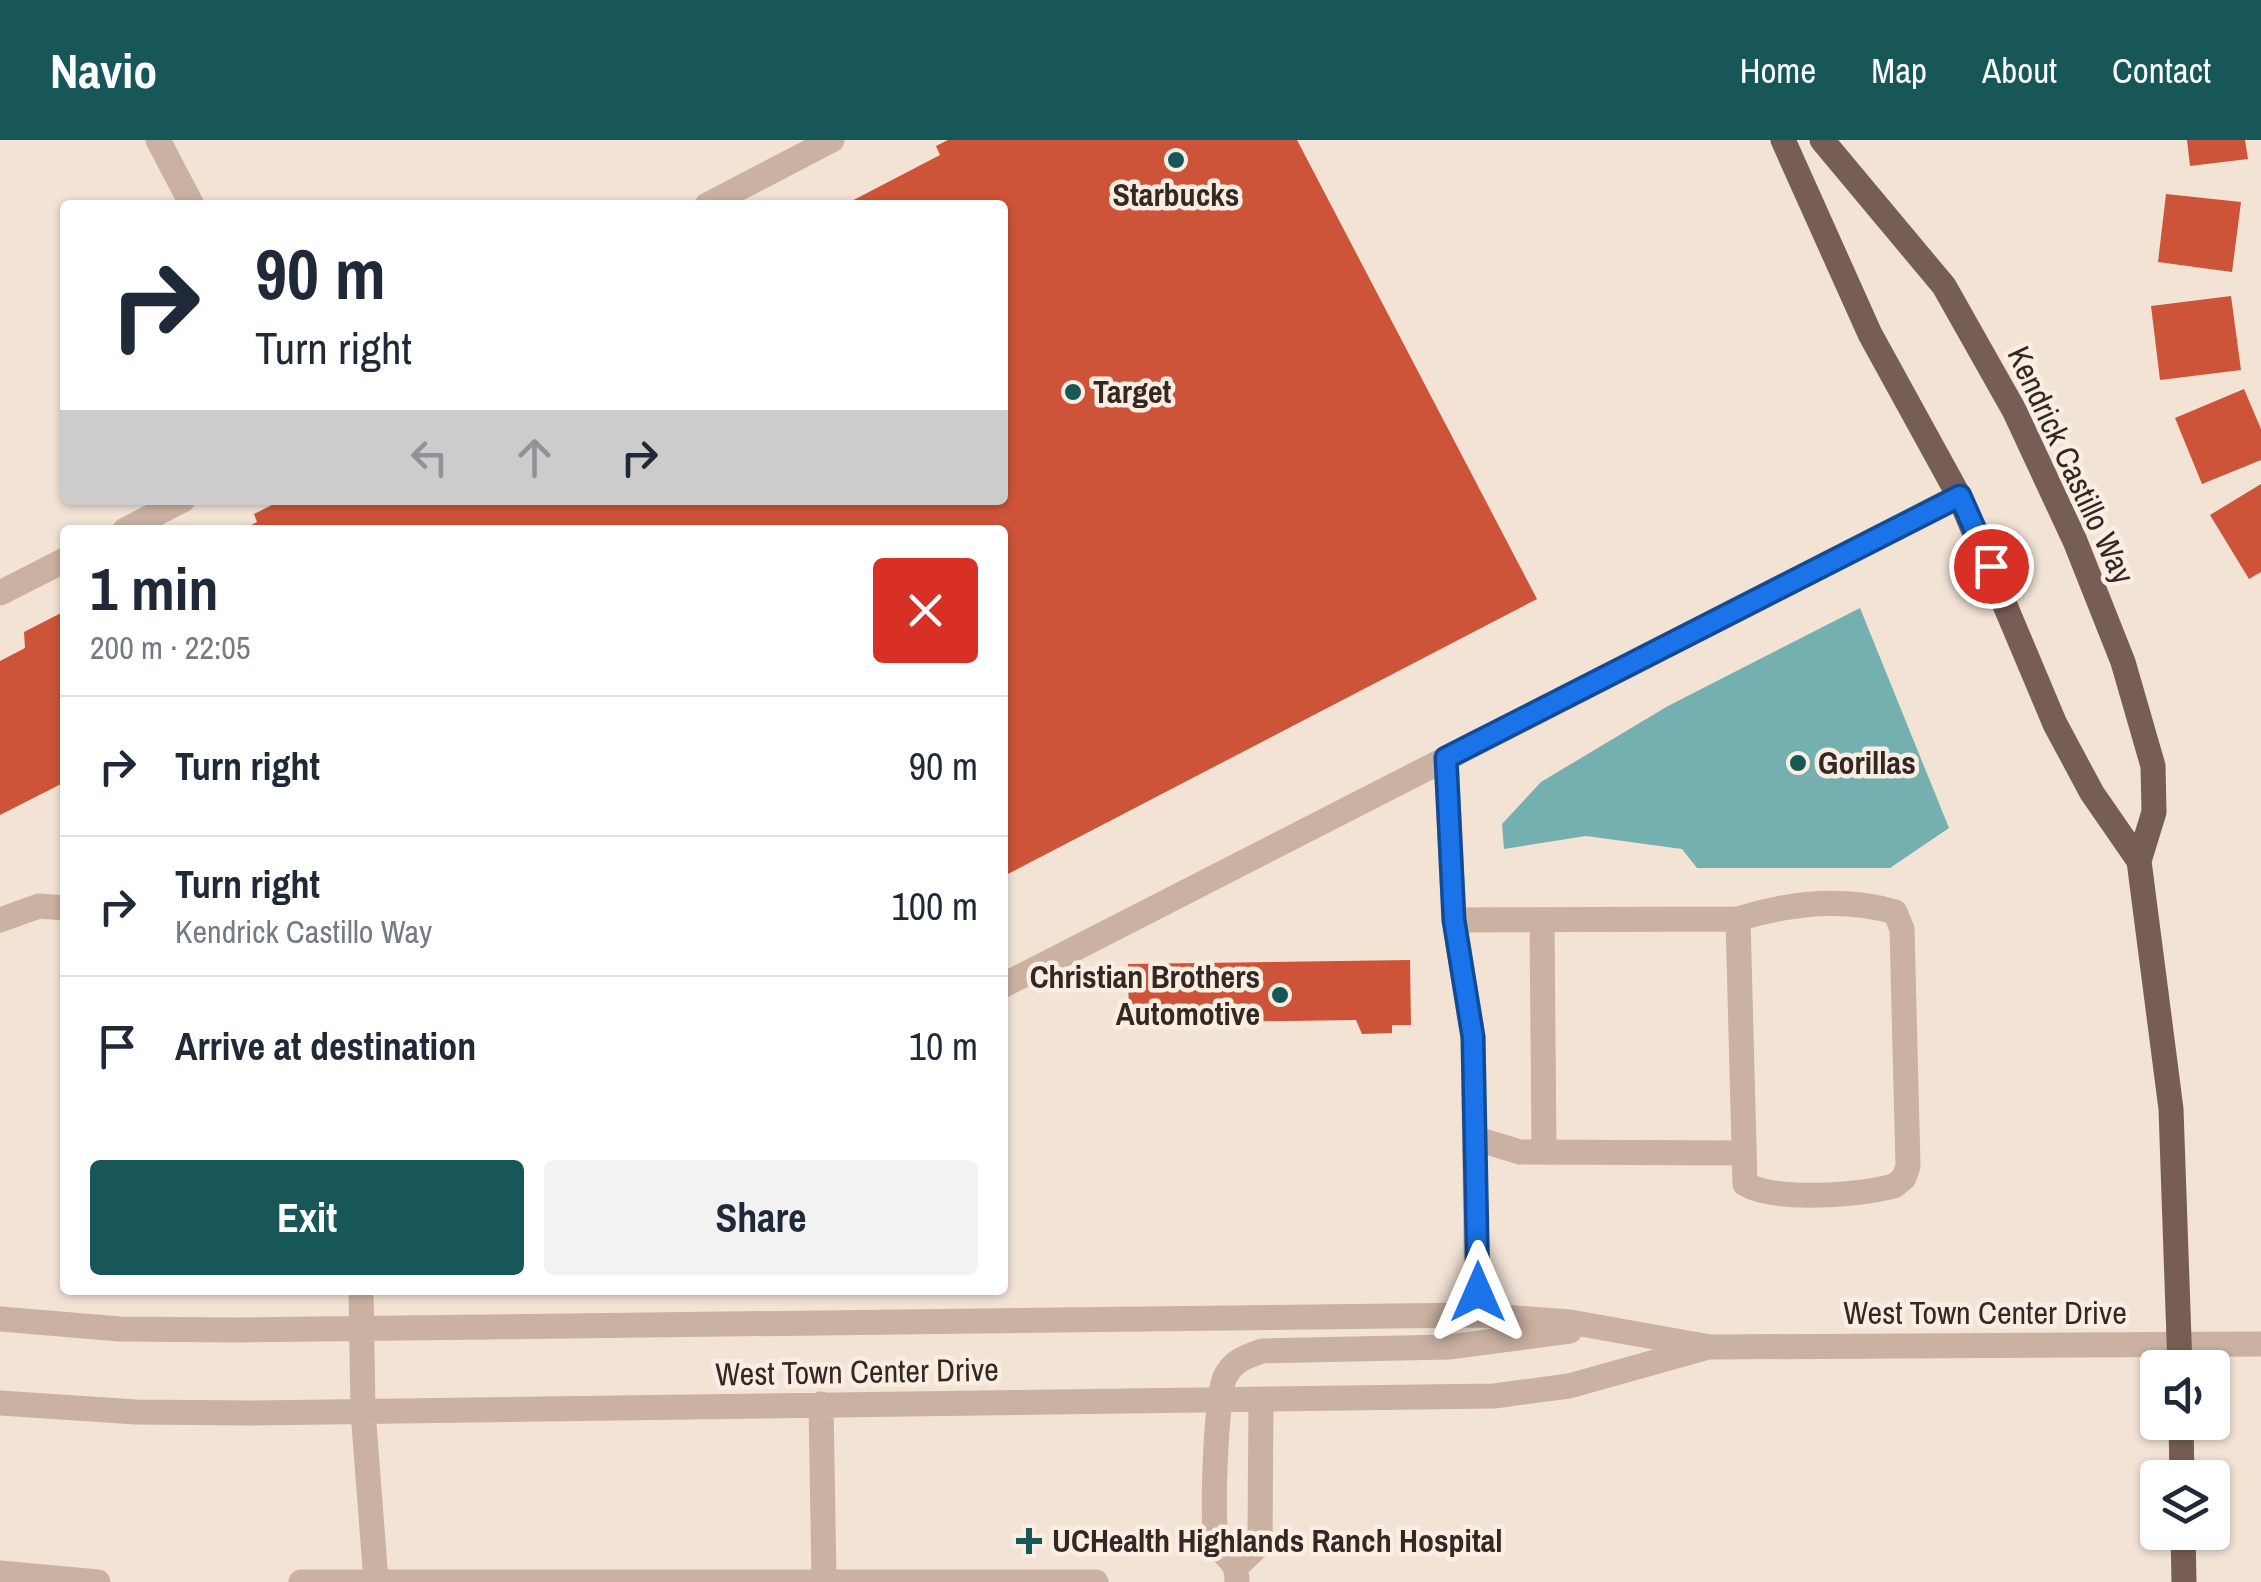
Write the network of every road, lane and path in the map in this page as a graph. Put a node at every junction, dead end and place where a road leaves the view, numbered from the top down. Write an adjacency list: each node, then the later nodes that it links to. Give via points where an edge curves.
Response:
1 (158, 140): 5 (street)
2 (832, 140): 6 (street)
3 (1783, 140): 7 (main road, Kendrick Castillo Way, via 1870,334)
4 (1822, 140): 13 (main road, Kendrick Castillo Way, via 1944,286 2014,410 2075,541 2123,662 2153,766 2154,812)
5 (189, 200)
6 (717, 200)
7 (1960, 496): 12 (street); 13 (main road, Kendrick Castillo Way, via 2055,724)
8 (174, 505): 9 (street)
9 (134, 525)
10 (60, 563): 11 (street)
11 (0, 594)
12 (1446, 758): 17 (street); 19 (street)
13 (2139, 861): 30 (main road, Kendrick Castillo Way, via 2171,1109)
14 (60, 908): 16 (street, via 39,906)
15 (1738, 919): 18 (street); 22 (street); 22 (street, via 1782,905 1856,904 1895,912 1902,920 1908,1166 1894,1186 1875,1191 1757,1190 1745,1184)
16 (0, 920)
17 (1454, 920): 18 (street); 20 (street, via 1473,1037)
18 (1542, 920): 21 (street)
19 (1008, 983)
20 (1477, 1139): 21 (street); 24 (street)
21 (1544, 1152): 22 (street)
22 (1741, 1153)
23 (361, 1295): 27 (street)
24 (1478, 1315): 26 (street, West Town Center Drive); 27 (street, West Town Center Drive)
25 (0, 1319): 27 (street, West Town Center Drive, via 120,1329)
26 (1599, 1327): 29 (street, West Town Center Drive); 33 (street, via 1449,1347 1262,1351 1239,1359)
27 (361, 1329): 37 (street)
28 (2261, 1344): 31 (street, West Town Center Drive)
29 (1710, 1346): 32 (street, West Town Center Drive); 34 (street, West Town Center Drive, via 1554,1390)
30 (2180, 1350)
31 (2220, 1350)
32 (2140, 1355)
33 (1216, 1400): 34 (street, West Town Center Drive); 36 (street, West Town Center Drive); 40 (street, via 1217,1542)
34 (1260, 1400): 40 (street, via 1260,1544)
35 (0, 1403): 37 (street, West Town Center Drive, via 136,1412)
36 (821, 1404): 37 (street, West Town Center Drive); 41 (street)
37 (363, 1411): 42 (street)
38 (2183, 1550): 46 (main road)
39 (0, 1574): 43 (street)
40 (1237, 1574)
41 (824, 1580): 42 (street); 45 (street)
42 (376, 1581): 44 (street)
43 (98, 1582)
44 (302, 1582)
45 (1096, 1582)
46 (2184, 1582)

